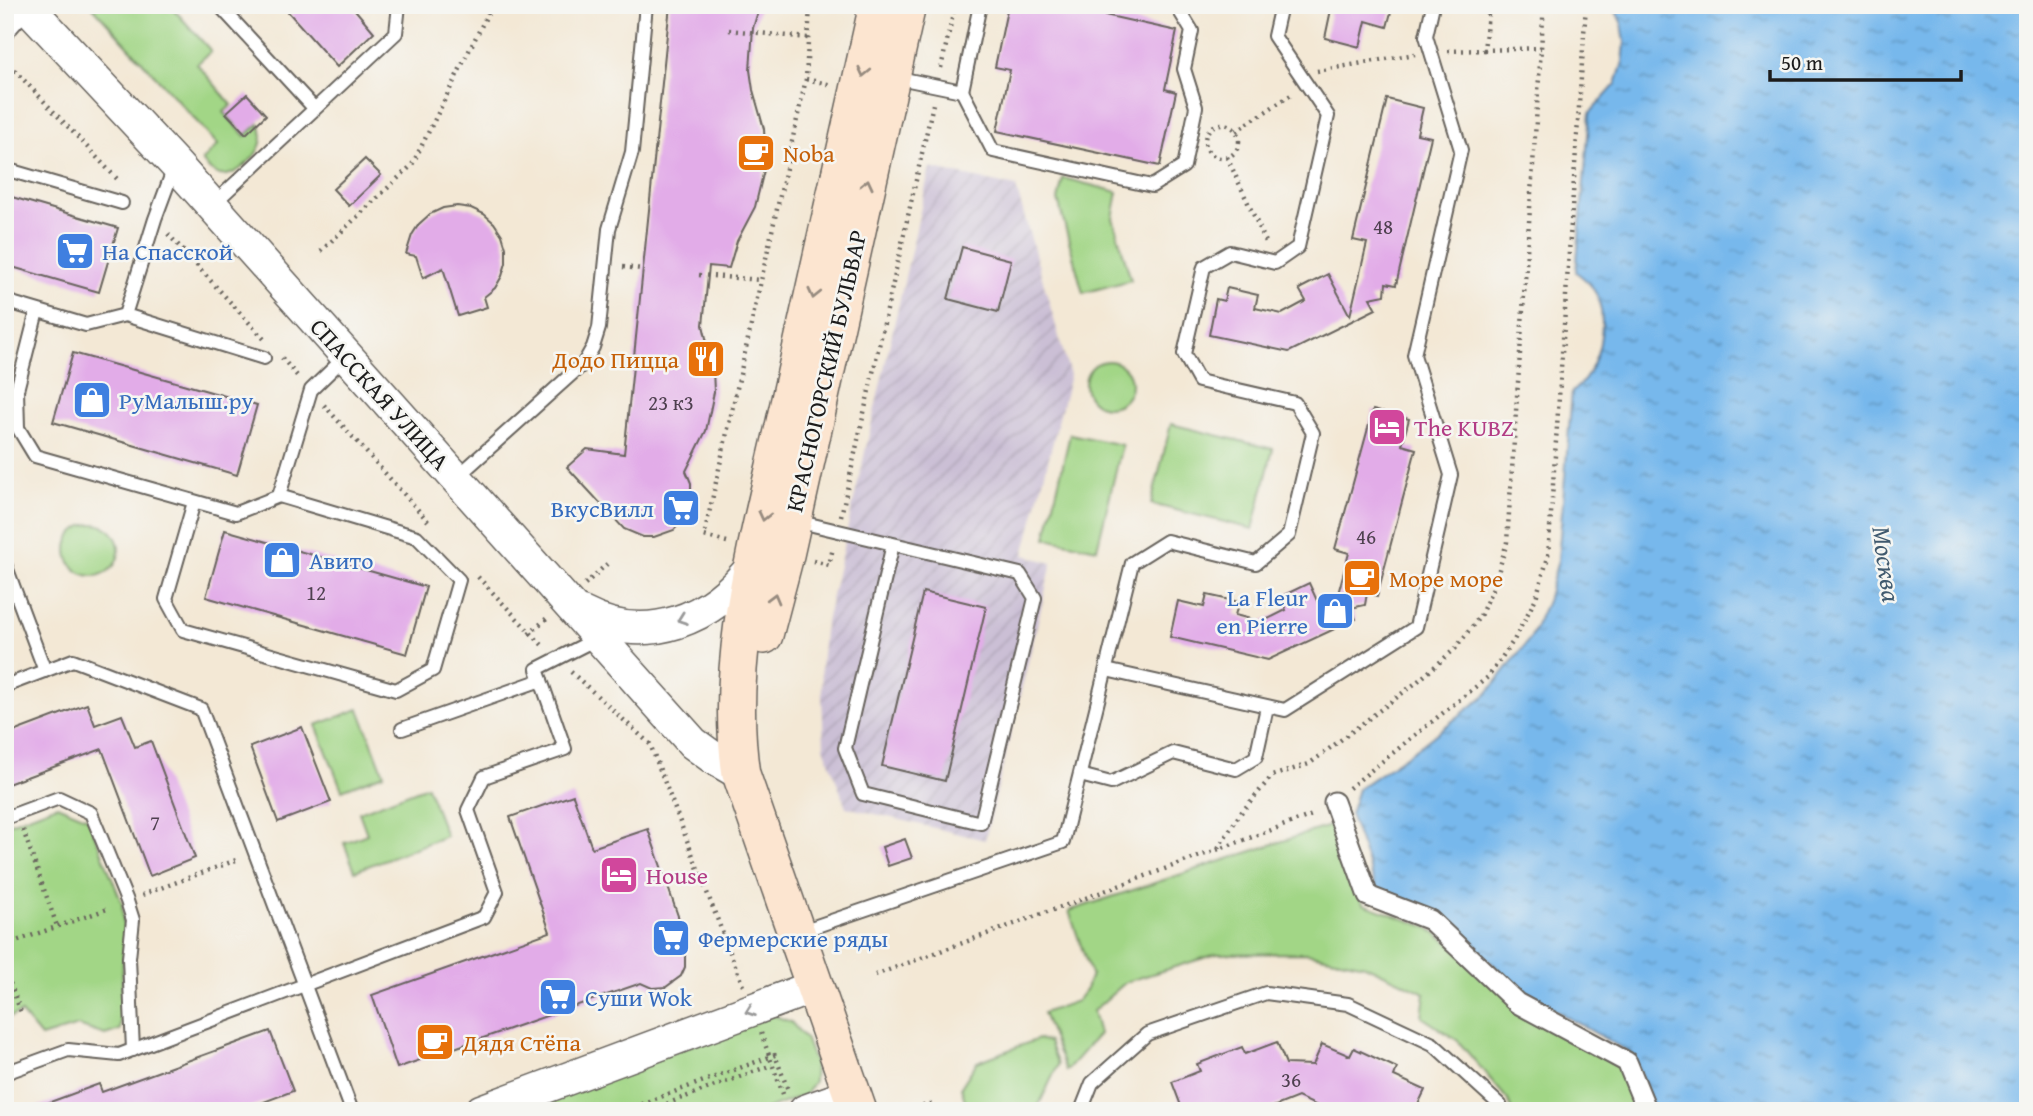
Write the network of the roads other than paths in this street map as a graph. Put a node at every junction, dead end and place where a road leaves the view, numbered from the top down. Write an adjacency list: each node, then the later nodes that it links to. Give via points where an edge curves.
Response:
1 (219, 5): 14 (lane)
2 (399, 5): 14 (lane, via 396,33)
3 (646, 5): 24 (lane, via 632,152 609,229 600,328 593,347 584,363)
4 (878, 5): 29 (main road, КРАСНОГОРСКИЙ БУЛЬВАР, one-way to 29)
5 (908, 5): 12 (main road, КРАСНОГОРСКИЙ БУЛЬВАР)
6 (980, 5): 13 (lane)
7 (1176, 5): 13 (lane, via 1192,31 1184,69 1196,107 1184,166 1152,186 993,151)
8 (1280, 5): 33 (lane, via 1273,36 1328,116 1298,247 1275,263 1230,252 1204,267 1184,354 1199,381 1296,403 1313,433 1289,535 1256,562 1167,541 1132,563)
9 (1433, 5): 37 (lane, via 1426,36 1461,150 1414,355 1451,475 1416,627 1285,710)
10 (28, 7): 11 (lane); 15 (street, СПАССКАЯ УЛИЦА)
11 (5, 35)
12 (891, 76): 13 (lane); 27 (main road, КРАСНОГОРСКИЙ БУЛЬВАР, one-way to 12)
13 (962, 92)
14 (314, 108): 18 (lane)
15 (175, 164): 18 (street, СПАССКАЯ УЛИЦА); 21 (lane)
16 (5, 169): 17 (lane)
17 (122, 203)
18 (211, 206): 23 (street, СПАССКАЯ УЛИЦА)
19 (5, 301): 20 (lane)
20 (37, 311): 21 (lane, via 86,325); 26 (lane, via 17,390 18,428 34,456)
21 (125, 315): 22 (lane)
22 (269, 354)
23 (345, 356): 24 (street, СПАССКАЯ УЛИЦА); 25 (lane, via 311,390)
24 (456, 478): 31 (street, СПАССКАЯ УЛИЦА)
25 (279, 496): 26 (lane, via 236,513); 26 (lane, via 417,537 459,580 433,670 396,691 183,629 166,598)
26 (194, 502)
27 (793, 520): 28 (lane); 39 (main road, КРАСНОГОРСКИЙ БУЛЬВАР, one-way to 27)
28 (893, 544): 28 (lane, via 1020,574 1035,598 981,822 863,794 845,748)
29 (741, 553): 31 (street, one-way to 31, via 739,585 703,611 656,628 624,629 600,622); 39 (main road, КРАСНОГОРСКИЙ БУЛЬВАР)
30 (5, 564): 34 (lane)
31 (571, 602): 32 (street, СПАССКАЯ УЛИЦА)
32 (600, 637): 35 (lane, via 537,669); 40 (street, СПАССКАЯ УЛИЦА, via 693,743)
33 (1106, 670): 37 (lane); 41 (lane)
34 (45, 671): 36 (lane); 45 (lane, via 73,660 201,709)
35 (541, 680): 38 (lane); 45 (lane, via 565,749 484,777 468,810 497,892 484,917)
36 (5, 686)
37 (1267, 706): 41 (lane, via 1256,757 1236,769 1173,753 1111,783)
38 (402, 729)
39 (737, 734): 40 (main road, КРАСНОГОРСКИЙ БУЛЬВАР)
40 (741, 774): 44 (main road, КРАСНОГОРСКИЙ БУЛЬВАР)
41 (1080, 775): 44 (lane, via 1063,842)
42 (1334, 802): 55 (street, via 1368,895 1430,920 1517,1003 1627,1062)
43 (5, 818): 47 (lane, via 59,798 91,813 132,920)
44 (796, 933): 46 (main road, КРАСНОГОРСКИЙ БУЛЬВАР)
45 (304, 986): 47 (lane); 51 (lane)
46 (813, 987): 49 (main road, КРАСНОГОРСКИЙ БУЛЬВАР); 52 (street, one-way to 52)
47 (133, 1050): 48 (lane, via 119,1055 68,1050)
48 (5, 1073)
49 (855, 1102): 50 (street)
50 (798, 1105)
51 (352, 1111)
52 (481, 1111)
53 (1082, 1111): 54 (lane, via 1092,1083 1147,1034 1266,993 1348,1004 1433,1044)
54 (1502, 1111)
55 (1647, 1111)

